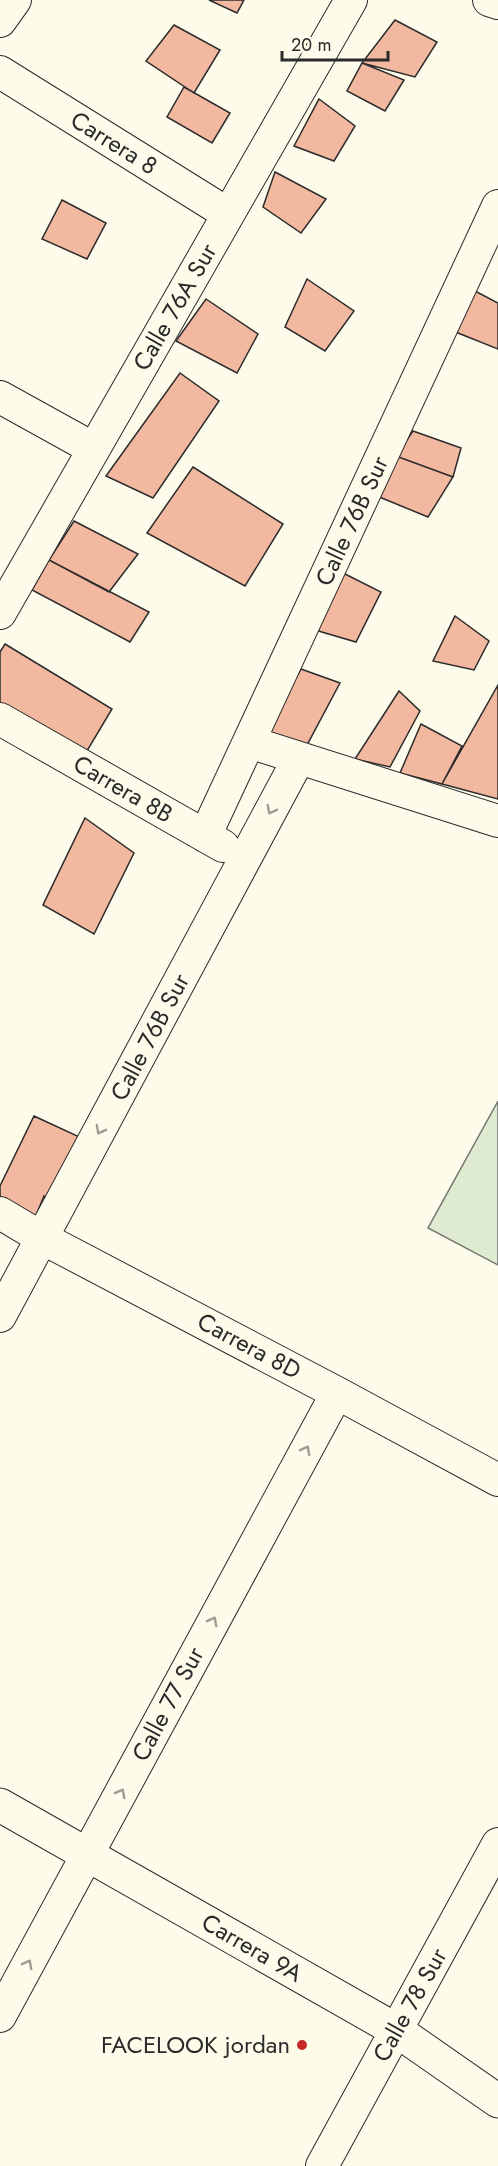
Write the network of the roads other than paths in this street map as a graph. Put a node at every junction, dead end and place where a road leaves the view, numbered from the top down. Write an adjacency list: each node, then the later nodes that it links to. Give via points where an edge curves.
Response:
1 (15, 0): 5 (street)
2 (351, 0): 8 (street, Calle 76A Sur)
3 (489, 0): 4 (street)
4 (498, 3)
5 (0, 21)
6 (0, 72): 8 (street, Carrera 8)
7 (498, 206): 13 (street, Calle 76B Sur)
8 (228, 214): 10 (street, Calle 76A Sur)
9 (0, 397): 10 (street)
10 (94, 449): 11 (street, Calle 76A Sur)
11 (0, 613)
12 (0, 719): 16 (street, Carrera 8B)
13 (249, 742): 14 (street); 16 (street, Calle 76B Sur)
14 (299, 758): 15 (street); 17 (street, Calle 76B Sur, one-way to 17)
15 (498, 821)
16 (205, 836): 17 (street, Carrera 8B)
17 (245, 859): 19 (street, Calle 76B Sur, one-way to 19)
18 (0, 1213): 19 (street, Carrera 8D)
19 (42, 1238): 20 (street, Calle 76B Sur); 21 (street, Carrera 8D)
20 (0, 1316)
21 (337, 1392): 22 (street, Carrera 8D); 25 (street, Calle 77 Sur, one-way to 21)
22 (498, 1480)
23 (0, 1805): 25 (street, Carrera 9A)
24 (498, 1844): 27 (street, Calle 78 Sur)
25 (87, 1854): 26 (street, Calle 77 Sur, one-way to 25); 27 (street, Carrera 9A)
26 (0, 2016)
27 (396, 2030): 28 (street, Carrera 9A); 29 (street, Calle 78 Sur)
28 (498, 2101)
29 (322, 2166)

